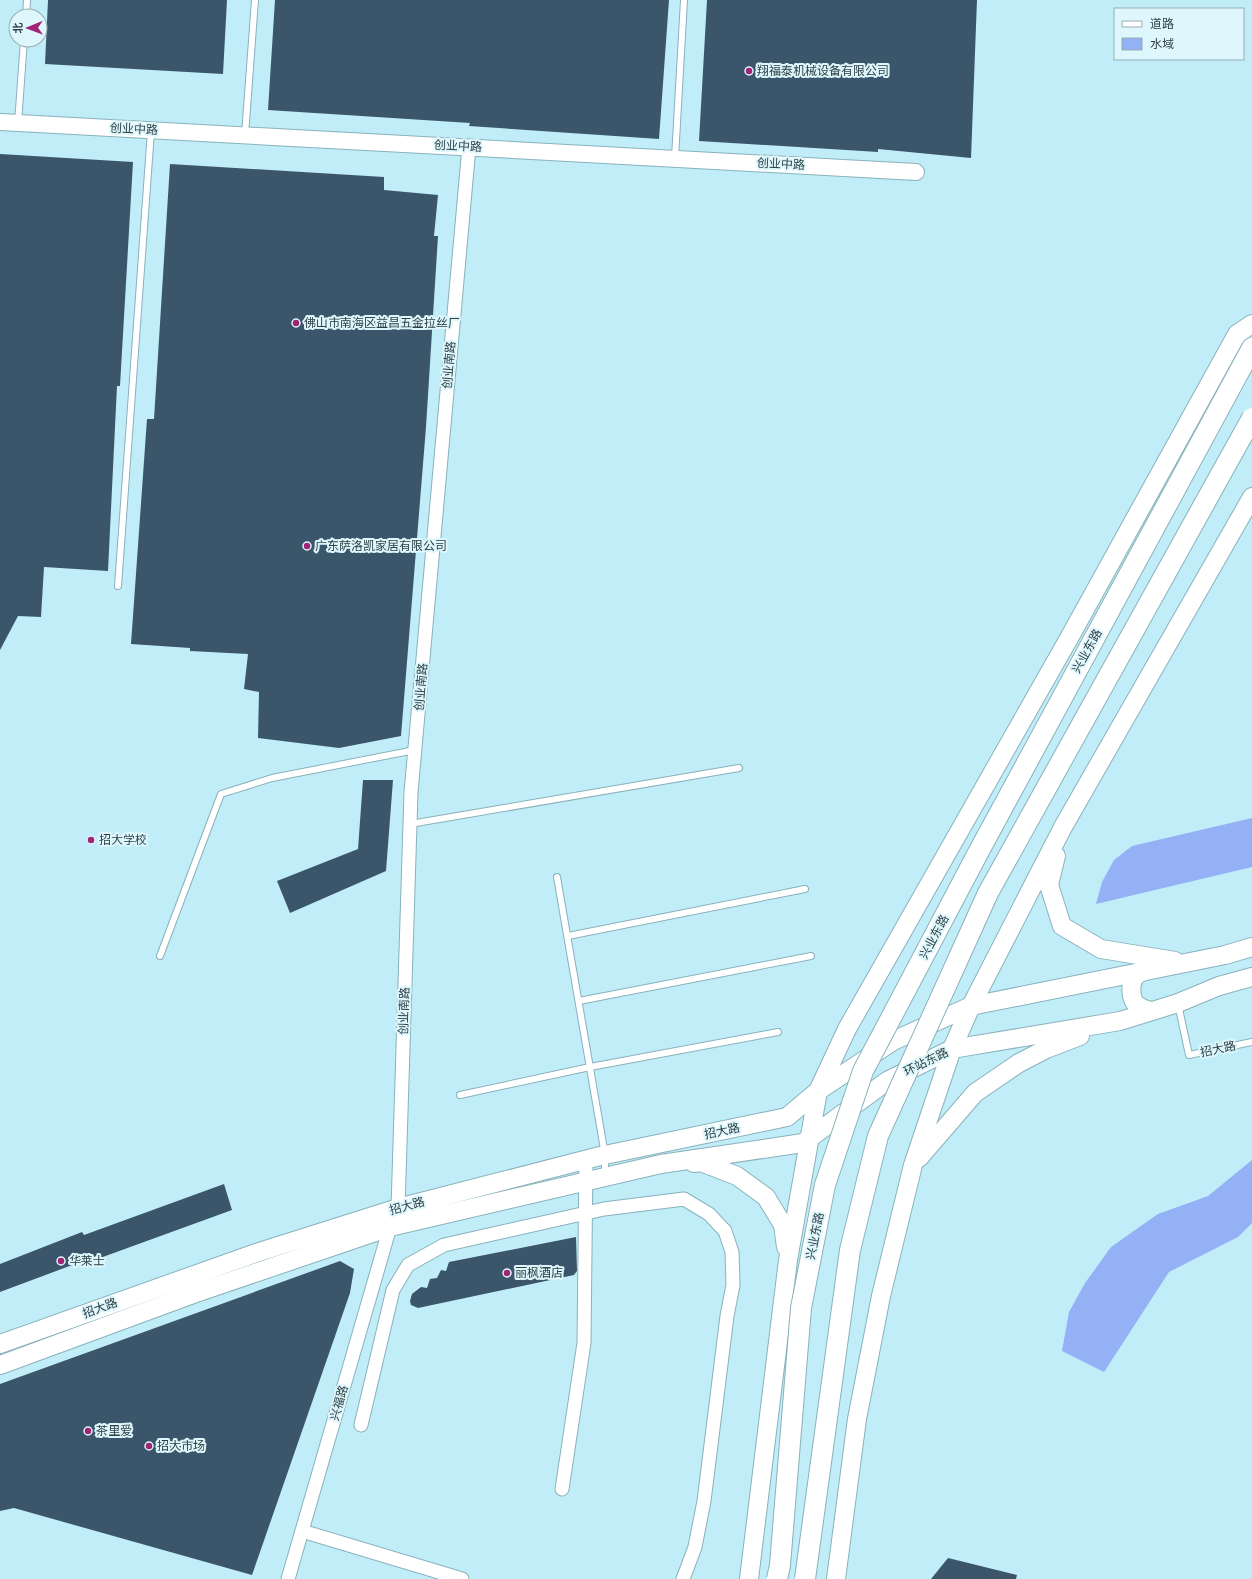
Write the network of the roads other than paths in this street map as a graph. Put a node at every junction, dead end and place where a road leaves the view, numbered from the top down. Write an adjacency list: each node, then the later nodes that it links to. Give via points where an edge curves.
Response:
1 (255, 0): 7 (lane)
2 (684, 0): 9 (lane)
3 (23, 48): 5 (lane)
4 (0, 122): 5 (street, 创业中路)
5 (18, 123): 6 (street, 创业中路)
6 (151, 130): 7 (street, 创业中路); 15 (lane)
7 (246, 135): 8 (street, 创业中路)
8 (469, 147): 9 (street, 创业中路); 16 (street, 创业南路)
9 (675, 158): 10 (street, 创业中路)
10 (916, 172)
11 (1252, 324): 38 (main road, via 1237,334 1068,640 847,1029)
12 (1252, 348): 60 (main road, 兴业东路, bridge, via 979,851 863,1071 825,1185 801,1308)
13 (1252, 418): 61 (main road, bridge, via 988,894 878,1136 850,1250)
14 (1252, 497): 19 (main road)
15 (118, 586)
16 (415, 750): 18 (street, 创业南路); 24 (lane, via 272,778 221,794)
17 (739, 768): 18 (lane)
18 (410, 824): 47 (street, 创业南路)
19 (1063, 827): 26 (main road, via 1049,885 1062,926 1101,949); 31 (main road)
20 (557, 877): 22 (lane)
21 (805, 889): 22 (lane)
22 (568, 936): 29 (lane)
23 (1252, 947): 26 (main road)
24 (160, 956)
25 (811, 956): 29 (lane)
26 (1188, 962): 27 (main road)
27 (1142, 972): 31 (main road); 32 (main road, via 1136,975 1132,982 1132,995 1134,1003)
28 (1252, 978): 30 (main road, 环站东路, via 1219,986)
29 (579, 1001): 37 (lane)
30 (1178, 1003): 32 (main road, 环站东路); 35 (lane, 招大路, via 1189,1055)
31 (971, 1006): 36 (main road); 38 (main road, via 893,1041)
32 (1150, 1011): 33 (main road, 环站东路)
33 (1120, 1022): 36 (main road, 环站东路); 44 (main road, via 1046,1049 974,1093)
34 (778, 1032): 37 (lane)
35 (1252, 1042)
36 (952, 1049): 40 (main road, 环站东路, via 887,1081); 44 (main road)
37 (590, 1067): 39 (lane); 41 (lane)
38 (818, 1091): 40 (main road); 41 (main road, 招大路, via 787,1117)
39 (460, 1095)
40 (809, 1139): 43 (main road, 环站东路, via 803,1143); 50 (main road)
41 (605, 1155): 42 (main road, 招大路); 45 (lane)
42 (586, 1160): 46 (street); 47 (main road, 招大路)
43 (661, 1164): 45 (main road, 招大路); 50 (main road, via 701,1162 737,1176 766,1197 783,1225)
44 (913, 1165): 62 (main road, via 881,1296 857,1419)
45 (605, 1177): 46 (main road, 招大路)
46 (586, 1181): 48 (street); 49 (main road, 招大路)
47 (398, 1208): 49 (street, 创业南路); 51 (main road, 招大路, via 259,1252)
48 (586, 1213): 53 (street, via 444,1245 408,1265 393,1290); 54 (street, via 584,1343); 58 (street, via 684,1199 709,1214 725,1231 732,1252 733,1285 704,1501 695,1547)
49 (390, 1228): 52 (main road, 招大路, via 193,1294); 55 (street, 兴福路)
50 (788, 1260): 59 (main road)
51 (0, 1344)
52 (0, 1365)
53 (360, 1425)
54 (562, 1489)
55 (302, 1531): 56 (street, 兴福路); 57 (street)
56 (288, 1579)
57 (462, 1579)
58 (683, 1579)
59 (749, 1579)
60 (777, 1579)
61 (805, 1579)
62 (836, 1579)

